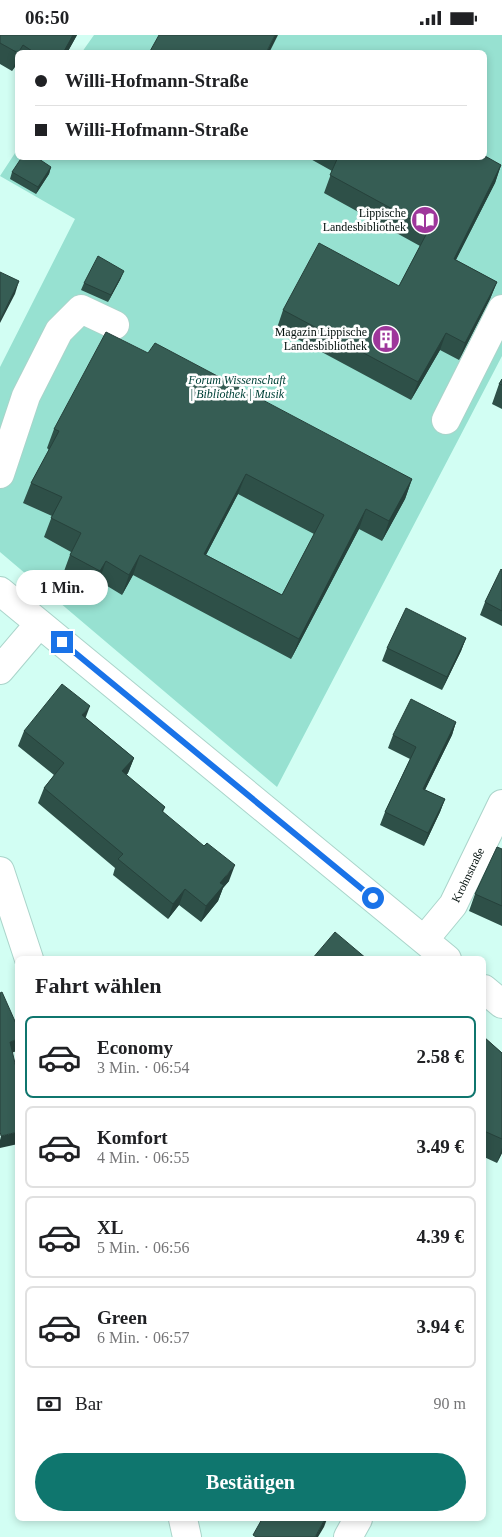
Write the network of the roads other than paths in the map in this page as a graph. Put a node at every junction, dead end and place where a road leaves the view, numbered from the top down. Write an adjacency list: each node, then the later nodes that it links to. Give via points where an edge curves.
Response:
1 (502, 309): 3 (street)
2 (115, 325): 4 (street, via 81,309 60,331 26,397)
3 (446, 420)
4 (0, 474)
5 (0, 591): 6 (street)
6 (39, 624): 7 (street); 10 (street)
7 (0, 670)
8 (502, 803): 10 (street, Krohnstraße, via 453,905)
9 (0, 871): 11 (street)
10 (424, 940): 12 (street)
11 (27, 956)
12 (443, 956)
13 (486, 991): 14 (street)
14 (502, 1004)
15 (183, 1521): 17 (street)
16 (357, 1521): 18 (street)
17 (187, 1537)
18 (348, 1537)

